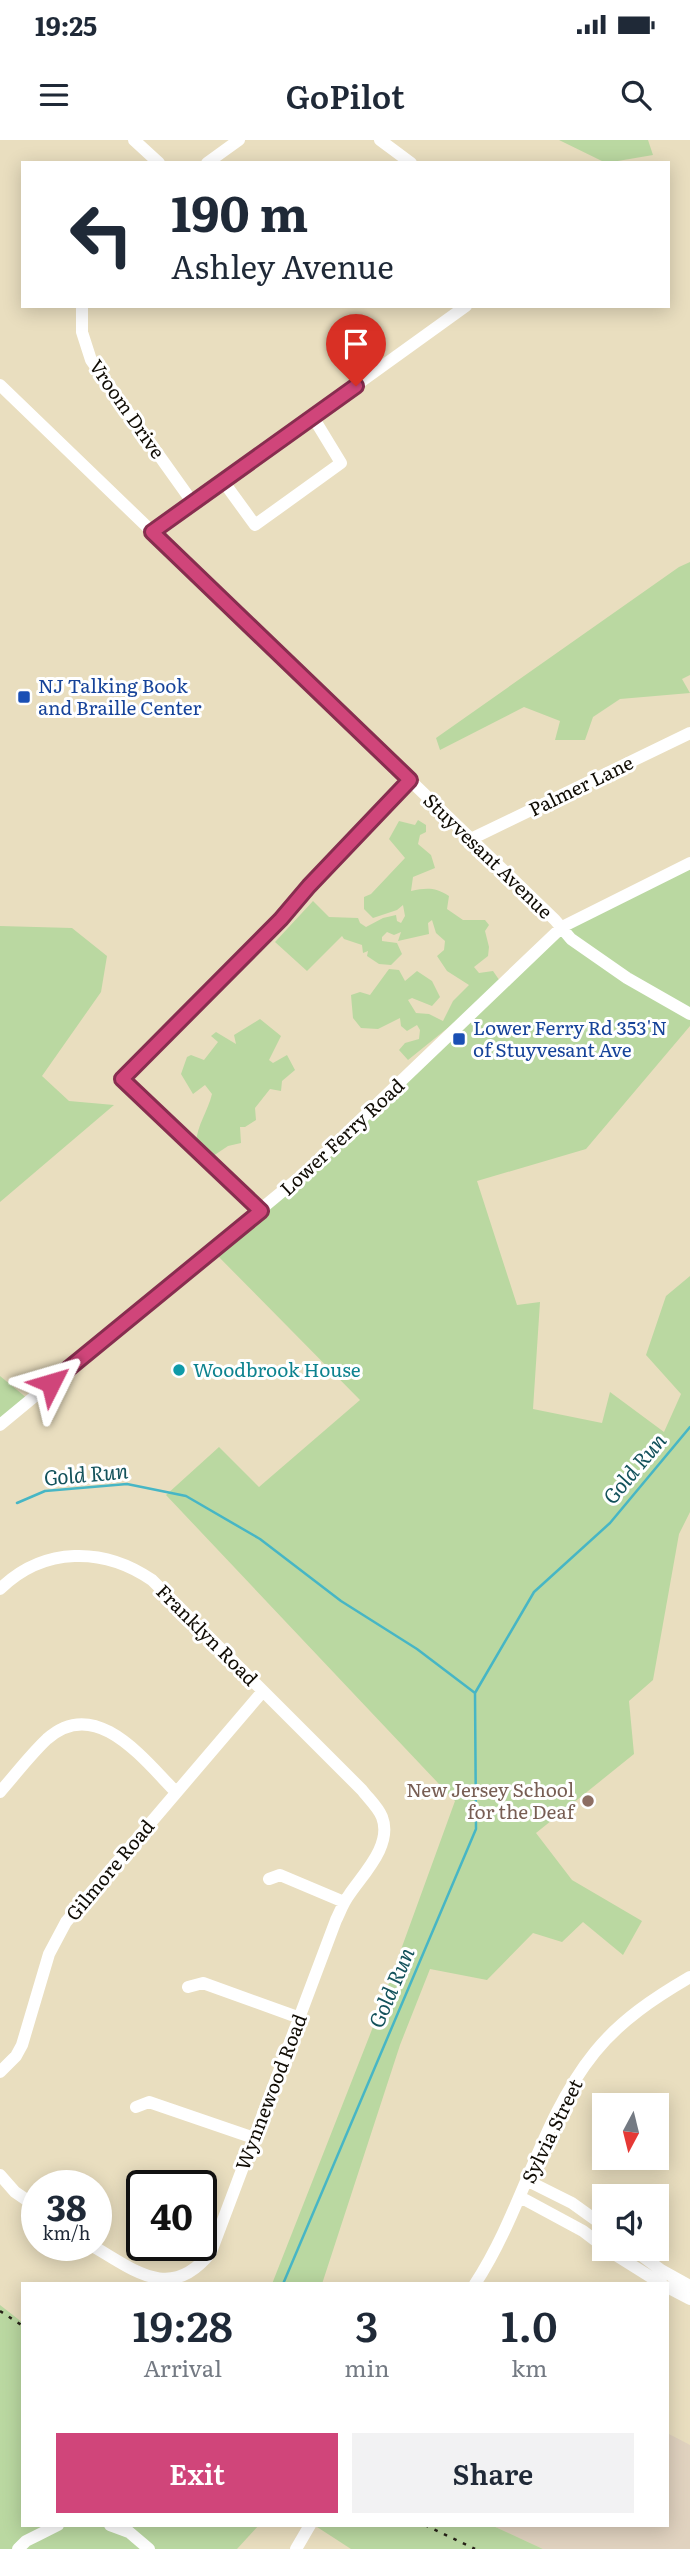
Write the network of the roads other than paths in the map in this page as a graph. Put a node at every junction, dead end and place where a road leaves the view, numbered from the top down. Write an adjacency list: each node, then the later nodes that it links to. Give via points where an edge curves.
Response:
1 (134, 140): 4 (street)
2 (239, 140): 5 (street)
3 (380, 140): 6 (street)
4 (157, 161)
5 (210, 161)
6 (408, 161)
7 (82, 308): 12 (street, Vroom Drive, via 82,332 91,360)
8 (463, 308): 10 (street)
9 (3, 394): 13 (street, Stuyvesant Avenue)
10 (313, 417): 11 (street); 11 (street, via 341,463 255,525)
11 (223, 481): 12 (street)
12 (193, 503): 13 (street)
13 (152, 532): 15 (street, Stuyvesant Avenue)
14 (690, 733): 16 (street, Palmer Lane)
15 (410, 780): 16 (street, Stuyvesant Avenue); 20 (street, via 281,919 122,1079)
16 (471, 839): 18 (street, Stuyvesant Avenue)
17 (690, 863): 18 (street, Lower Ferry Road)
18 (562, 927): 19 (street, Stuyvesant Avenue, via 571,939 627,978); 20 (street, Lower Ferry Road)
19 (690, 1014)
20 (261, 1211): 21 (street, Lower Ferry Road)
21 (0, 1425)
22 (0, 1589): 23 (street, Franklyn Road, via 24,1570 54,1558 89,1555 122,1563 152,1580)
23 (262, 1691): 25 (street, Gilmore Road); 26 (street, Franklyn Road)
24 (0, 1792): 25 (street, via 46,1739 79,1725 100,1727 120,1737)
25 (176, 1792): 32 (street, Gilmore Road, via 66,1922 49,1954 22,2045)
26 (377, 1810): 28 (street, Wynnewood Road, via 384,1835 377,1855)
27 (269, 1879): 28 (street, via 281,1875)
28 (344, 1902): 31 (street, Wynnewood Road)
29 (690, 1977): 36 (street, Sylvia Street, via 640,2009 595,2051 564,2099)
30 (188, 1987): 31 (street, via 203,1983)
31 (300, 2018): 34 (street, Wynnewood Road)
32 (0, 2072)
33 (136, 2107): 34 (street, via 149,2102)
34 (254, 2138): 41 (street, Wynnewood Road, via 211,2252 196,2269 177,2279 154,2279)
35 (0, 2175): 37 (street)
36 (528, 2181): 38 (street, Sylvia Street); 39 (street)
37 (21, 2196)
38 (520, 2197): 40 (street); 44 (street, Sylvia Street)
39 (592, 2218)
40 (592, 2238)
41 (112, 2257)
42 (626, 2261): 45 (street)
43 (650, 2261): 46 (street)
44 (476, 2282)
45 (659, 2282)
46 (690, 2286)
47 (669, 2288): 48 (street)
48 (690, 2299)
49 (54, 2527): 52 (street)
50 (115, 2527): 53 (street)
51 (309, 2527): 54 (street)
52 (18, 2549)
53 (149, 2549)
54 (296, 2549)

